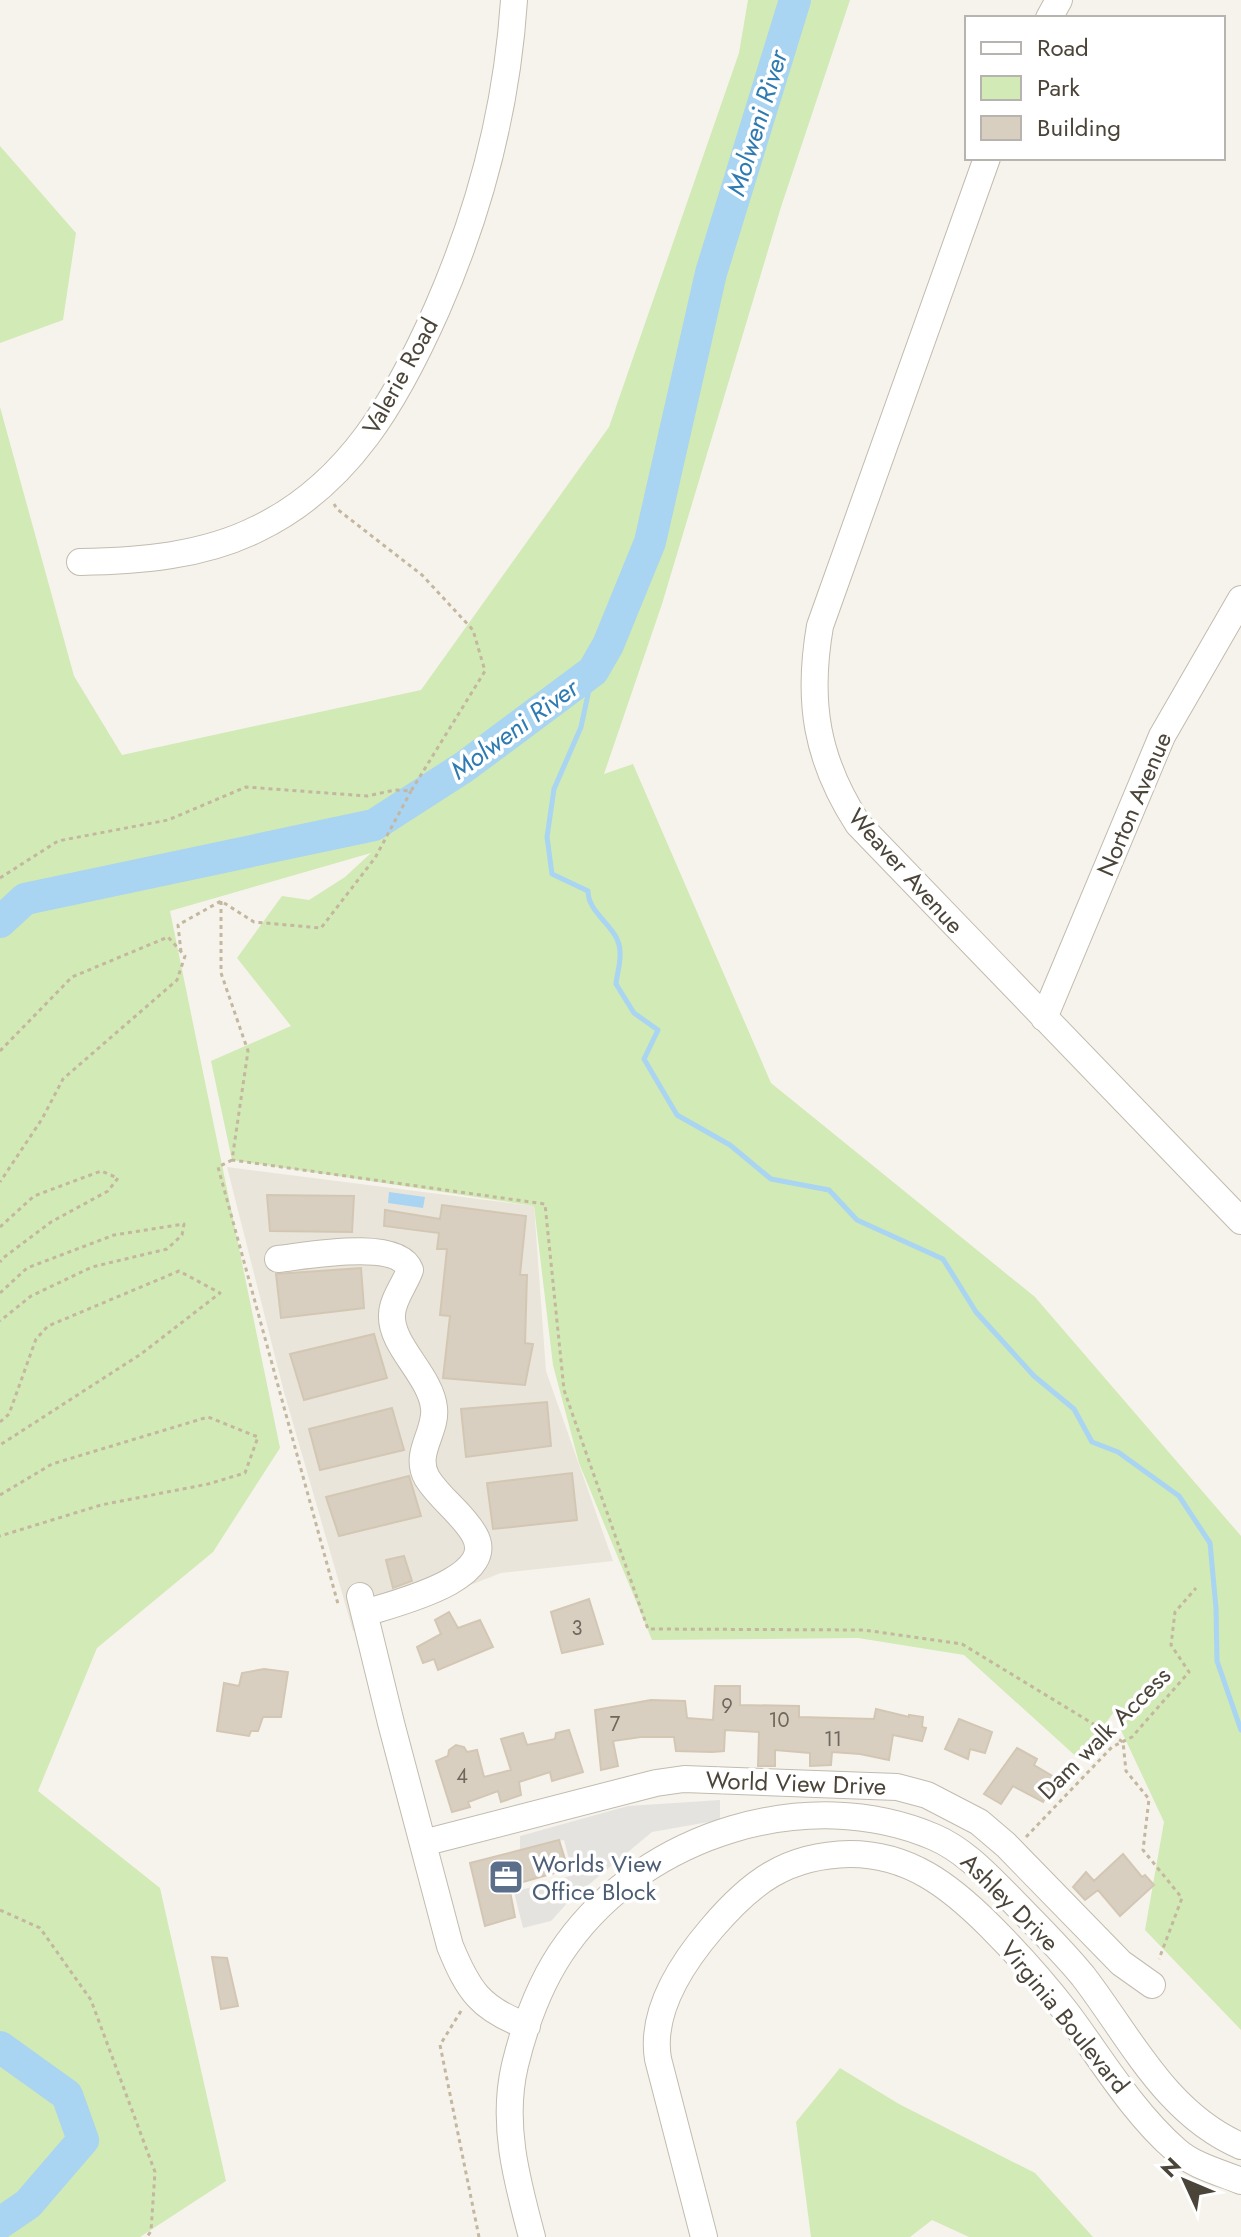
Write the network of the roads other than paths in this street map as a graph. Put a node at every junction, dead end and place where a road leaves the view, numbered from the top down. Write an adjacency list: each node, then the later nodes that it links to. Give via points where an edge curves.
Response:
1 (514, 0): 3 (street, Valerie Road, via 507,75 479,199 427,332 374,429 330,478 270,522 214,545 154,558)
2 (986, 160): 5 (street, Weaver Avenue, via 820,626 814,697 826,761 858,824)
3 (80, 562)
4 (1241, 599): 5 (street, Norton Avenue, via 1162,736)
5 (1044, 1018): 6 (street, Weaver Avenue)
6 (1241, 1221)
7 (278, 1259): 8 (street, via 361,1252 385,1253 408,1263 410,1270 391,1316 433,1401 435,1417 423,1470 478,1542 472,1564 459,1577 426,1592 354,1604)
8 (423, 1843): 9 (street, World View Drive, via 684,1779 897,1787 927,1795 979,1822 1121,1963); 10 (street, via 462,1975 477,1998)
9 (1152, 1985)
10 (527, 2026): 11 (street, Ashley Drive, via 567,1944 603,1903 648,1867 700,1841 754,1824 811,1816 859,1817 933,1837 982,1869 1082,1976 1173,2097 1204,2125); 13 (street, Ashley Drive, via 514,2067 510,2134)
11 (1241, 2146)
12 (1241, 2181): 14 (street, Virginia Boulevard, via 1175,2149 1107,2071 1032,1968 938,1879 890,1858 835,1855 790,1864 735,1901 706,1935 663,2007 656,2036 658,2059)
13 (532, 2237)
14 (704, 2237)

